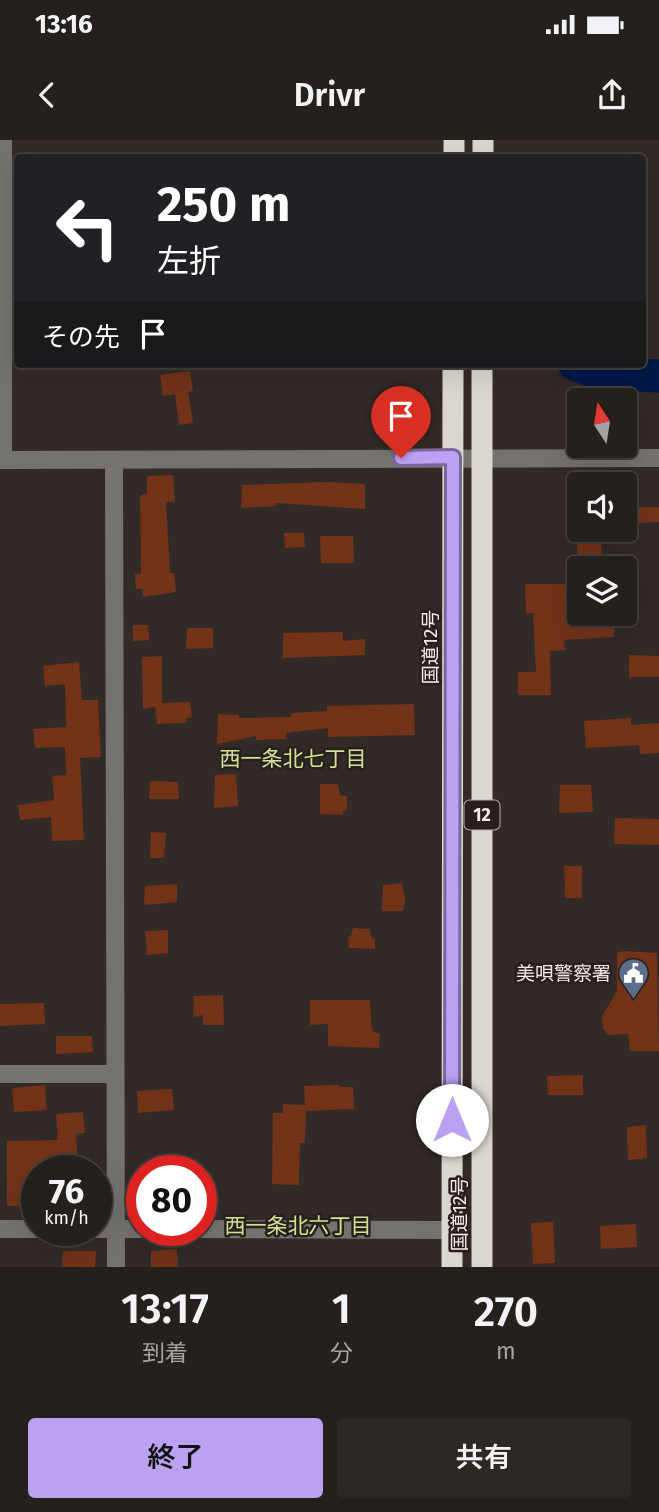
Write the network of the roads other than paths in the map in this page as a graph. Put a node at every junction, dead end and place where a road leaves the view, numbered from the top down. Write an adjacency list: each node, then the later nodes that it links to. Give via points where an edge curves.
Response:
1 (3, 140): 7 (street)
2 (453, 368): 4 (highway, 国道12号 / 12)
3 (482, 368): 5 (highway, 国道12号 / 12)
4 (453, 457): 5 (street); 8 (street); 17 (highway, 国道12号 / 12)
5 (482, 457): 6 (street); 20 (highway, 国道12号 / 12)
6 (659, 458)
7 (1, 460): 8 (street)
8 (114, 462): 10 (street)
9 (0, 1074): 10 (street)
10 (115, 1074): 14 (street)
11 (0, 1229): 12 (street)
12 (21, 1229)
13 (112, 1229): 14 (street)
14 (116, 1229): 15 (street); 18 (street)
15 (126, 1229)
16 (217, 1230): 17 (street)
17 (452, 1230): 19 (highway, 国道12号 / 12)
18 (116, 1267)
19 (452, 1267)
20 (482, 1267)

